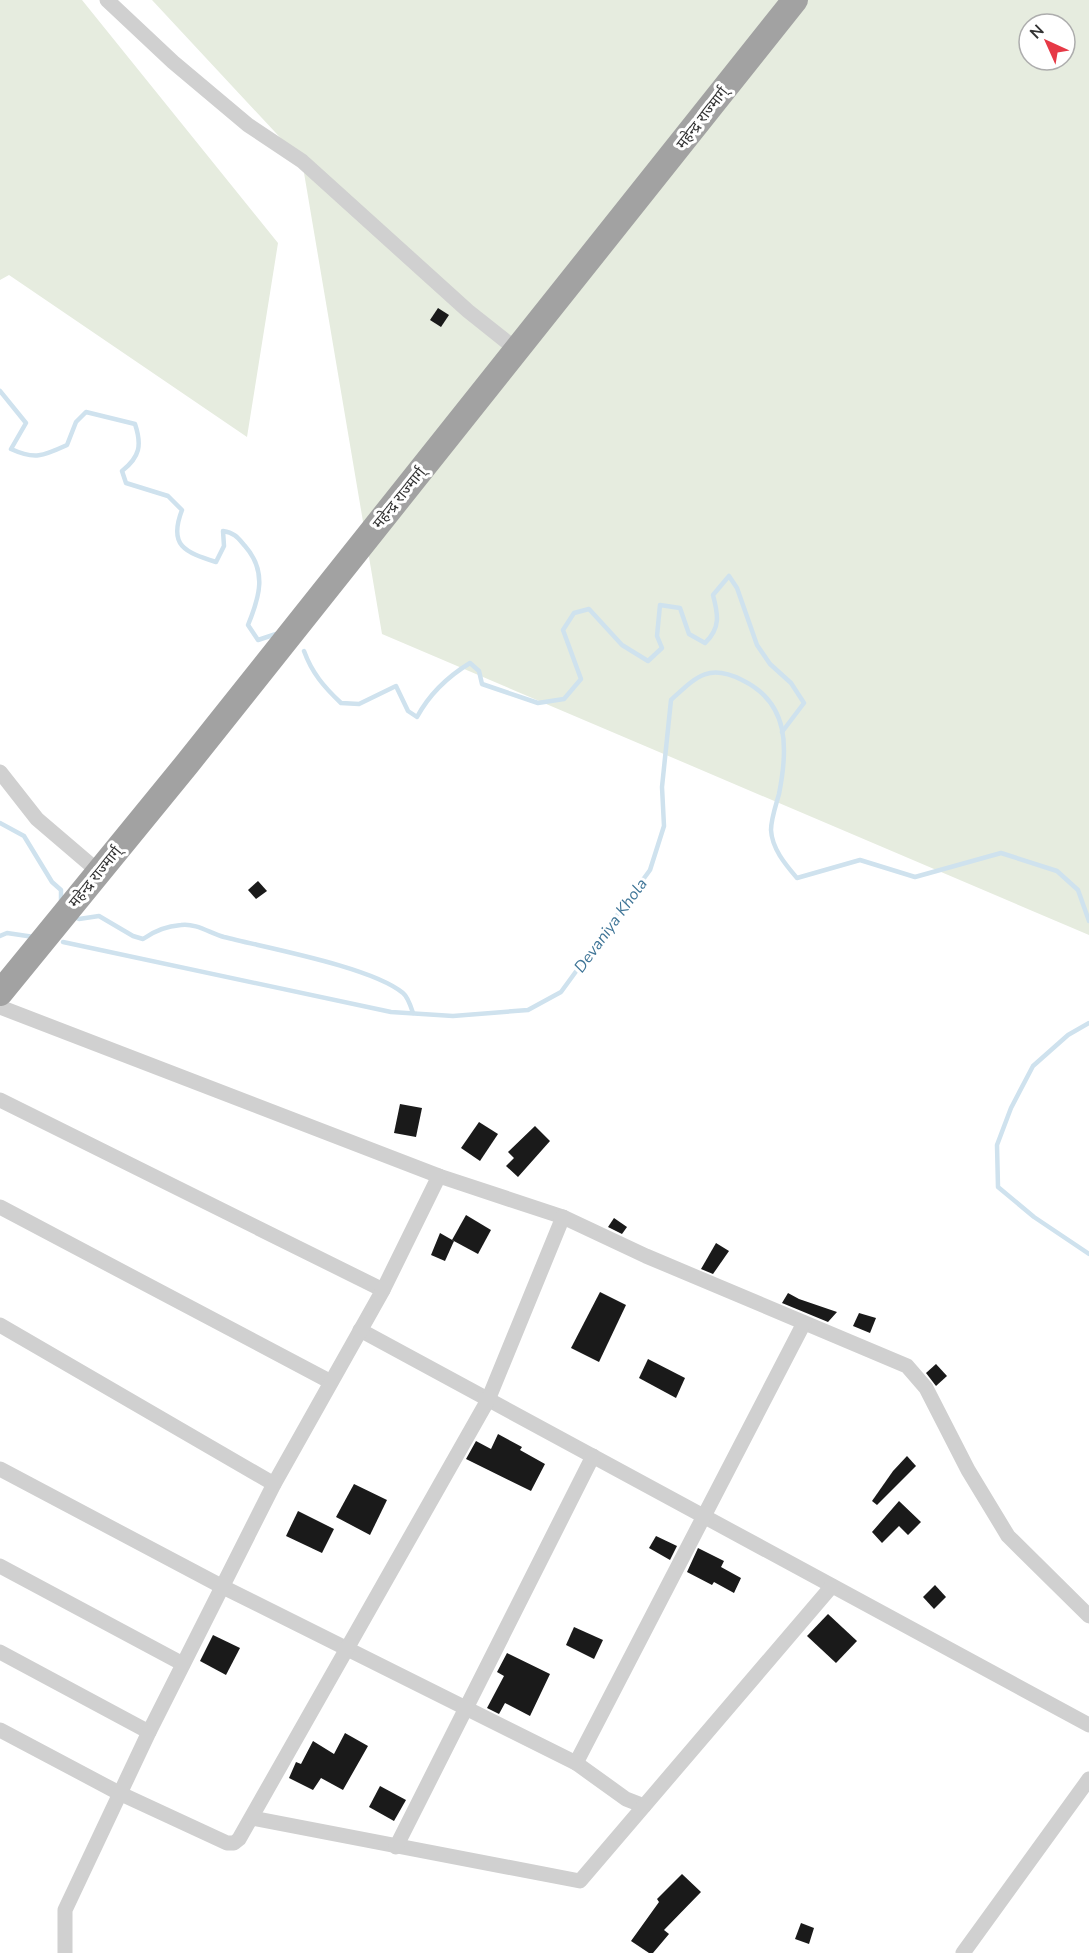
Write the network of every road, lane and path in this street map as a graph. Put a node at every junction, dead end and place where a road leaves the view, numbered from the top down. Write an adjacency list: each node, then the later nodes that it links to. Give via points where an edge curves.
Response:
1 (107, 0): 3 (street, via 173,62 248,125 302,161 468,311)
2 (795, 0): 3 (highway, महेन्द्र राज्मार्ग्)
3 (517, 350): 5 (highway, महेन्द्र राज्मार्ग्)
4 (0, 772): 5 (street, via 37,819)
5 (99, 872): 6 (highway, महेन्द्र राज्मार्ग्)
6 (0, 993)
7 (0, 1007): 9 (street)
8 (0, 1100): 12 (street)
9 (439, 1176): 11 (street); 12 (street)
10 (0, 1207): 16 (street)
11 (563, 1217): 13 (street); 17 (street)
12 (382, 1290): 15 (street)
13 (804, 1323): 21 (street); 25 (street, via 915,1372 1008,1536)
14 (0, 1325): 20 (street)
15 (360, 1330): 16 (street); 17 (street)
16 (331, 1382): 20 (street)
17 (488, 1400): 18 (street); 26 (street)
18 (593, 1456): 21 (street); 29 (street)
19 (0, 1469): 23 (street)
20 (274, 1484): 23 (street)
21 (706, 1517): 24 (street); 33 (street)
22 (0, 1566): 28 (street)
23 (221, 1586): 26 (street); 28 (street)
24 (832, 1586): 30 (street); 36 (street)
25 (1089, 1616)
26 (348, 1648): 29 (street); 37 (street)
27 (0, 1652): 32 (street)
28 (183, 1664): 32 (street)
29 (467, 1708): 33 (street); 38 (street)
30 (1089, 1725)
31 (0, 1730): 35 (street)
32 (149, 1732): 35 (street)
33 (576, 1763): 36 (street, via 626,1799)
34 (1089, 1779): 40 (street)
35 (119, 1793): 37 (street, via 227,1842 239,1839); 39 (street, via 65,1910)
36 (644, 1806): 38 (street, via 580,1881)
37 (252, 1818): 38 (street)
38 (396, 1847)
39 (65, 1953)
40 (963, 1953)

